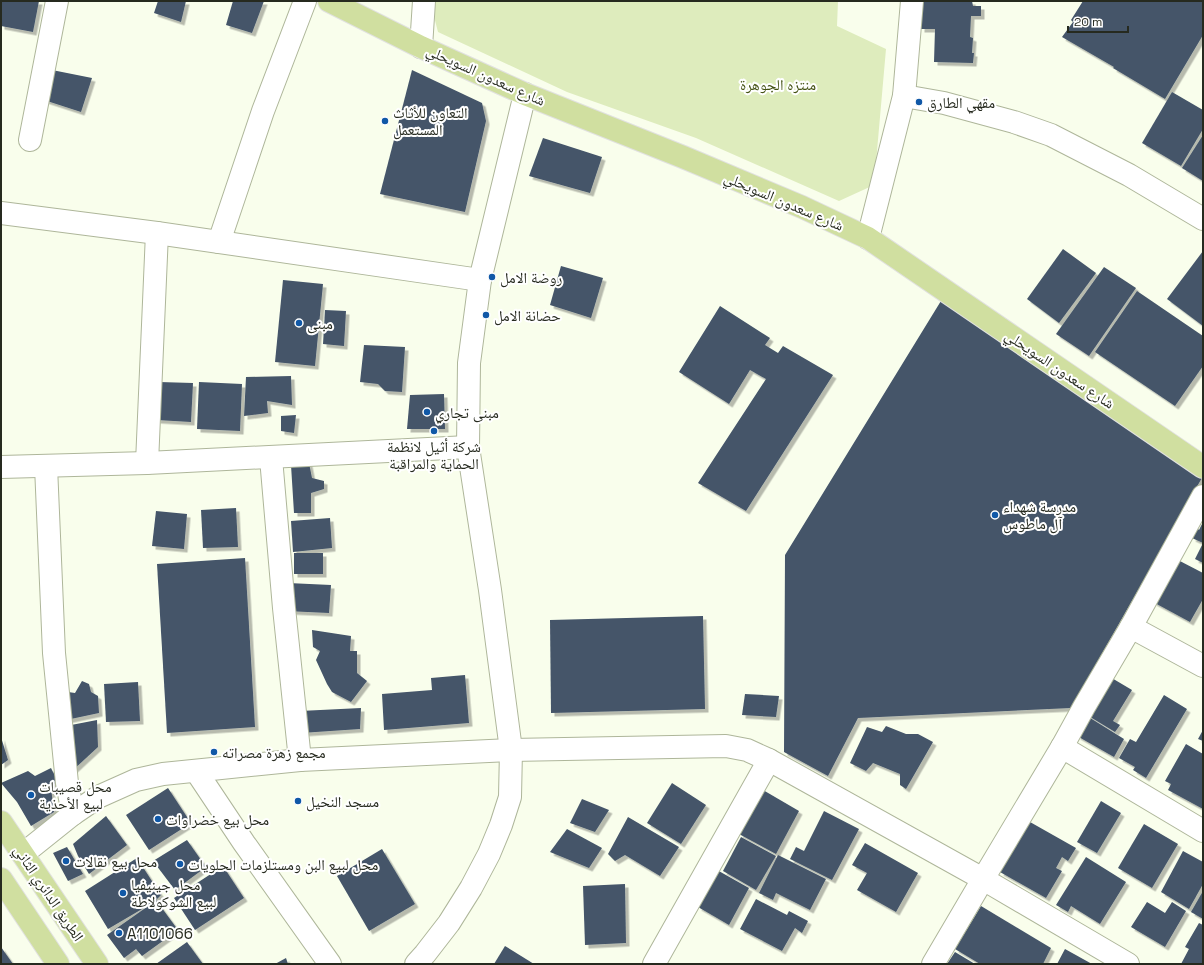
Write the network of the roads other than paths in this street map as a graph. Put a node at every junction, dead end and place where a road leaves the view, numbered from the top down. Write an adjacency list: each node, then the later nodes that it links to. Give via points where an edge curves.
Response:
1 (57, 1): 9 (street)
2 (305, 1): 14 (street, via 263,111)
3 (329, 1): 6 (main road, شارع سعدون السويحلي)
4 (424, 1): 6 (street)
5 (912, 1): 8 (street)
6 (421, 47): 7 (main road, شارع سعدون السويحلي)
7 (525, 94): 13 (main road, شارع سعدون السويحلي, via 676,154); 15 (street)
8 (904, 96): 11 (street, via 944,103 1051,135 1128,175); 13 (street)
9 (30, 140)
10 (1, 213): 12 (street)
11 (1203, 219)
12 (157, 233): 14 (street); 18 (street)
13 (868, 238): 21 (main road, شارع سعدون السويحلي)
14 (219, 242): 15 (street)
15 (480, 280): 16 (street, via 469,363)
16 (468, 447): 17 (street); 26 (street)
17 (271, 458): 18 (street); 27 (street)
18 (147, 463): 19 (street)
19 (46, 466): 20 (street); 30 (street, via 54,653)
20 (1, 467)
21 (1203, 467)
22 (1203, 496): 23 (street)
23 (1131, 627): 24 (street); 25 (street)
24 (1203, 666)
25 (1062, 747): 32 (street); 34 (street)
26 (511, 750): 27 (street); 28 (street, via 726,746 747,750); 39 (street, via 510,797 489,854 449,923)
27 (300, 760): 29 (street)
28 (769, 760): 34 (street); 40 (street)
29 (196, 771): 30 (street, via 136,780 98,797); 38 (street)
30 (72, 814): 33 (street)
31 (1, 822): 33 (main road, الطريق الدائري الثاني)
32 (1203, 831)
33 (23, 854): 37 (main road, الطريق الدائري الثاني)
34 (983, 879): 41 (street); 42 (street)
35 (1, 880): 36 (main road)
36 (58, 964)
37 (97, 964)
38 (330, 964)
39 (416, 964)
40 (654, 964)
41 (933, 964)
42 (1128, 964)

